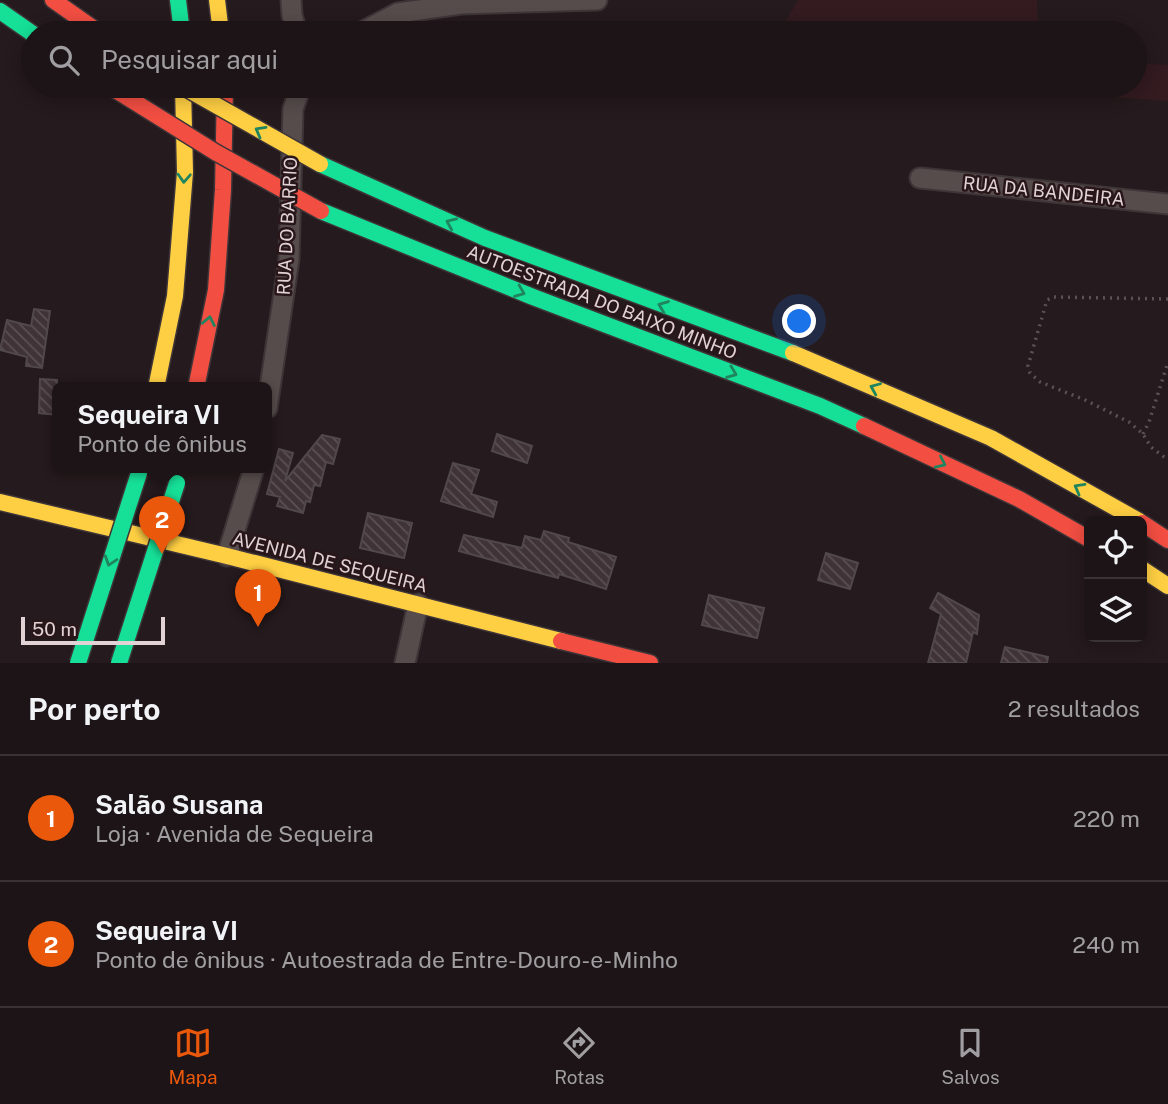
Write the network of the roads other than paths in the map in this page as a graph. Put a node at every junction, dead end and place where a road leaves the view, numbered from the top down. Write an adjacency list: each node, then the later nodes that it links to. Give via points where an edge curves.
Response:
1 (53, 0): 7 (main road)
2 (178, 0): 8 (main road)
3 (217, 0): 9 (main road)
4 (291, 0): 10 (street)
5 (597, 0): 11 (street, via 461,4 398,13)
6 (0, 11): 12 (main road)
7 (82, 21)
8 (181, 21)
9 (220, 21)
10 (294, 21)
11 (383, 21)
12 (21, 26)
13 (127, 98): 29 (main road, AUTOESTRADA DO BAIXO MINHO, one-way to 29, bridge, via 321,211 820,406 1019,499)
14 (183, 98): 20 (main road, one-way to 20, via 185,172 175,296)
15 (204, 98): 27 (main road, AUTOESTRADA DO BAIXO MINHO, one-way to 15, bridge, via 991,438 795,354 485,238 320,164)
16 (225, 98): 21 (main road, one-way to 16, via 216,290)
17 (296, 98): 22 (street, RUA DO BARRIO, via 289,259)
18 (920, 178): 19 (street, RUA DA BANDEIRA)
19 (1168, 204)
20 (157, 382)
21 (197, 382)
22 (271, 382)
23 (138, 473): 35 (main road, one-way to 35, bridge)
24 (252, 473): 31 (street)
25 (178, 476): 36 (main road, bridge)
26 (0, 502): 31 (main road, AVENIDA DE SEQUEIRA)
27 (1129, 516)
28 (1147, 526): 30 (main road, AUTOESTRADA DO BAIXO MINHO)
29 (1084, 536)
30 (1168, 540)
31 (227, 556): 34 (main road, AVENIDA DE SEQUEIRA)
32 (1147, 572): 33 (main road)
33 (1168, 586)
34 (418, 604): 37 (street); 38 (main road, AVENIDA DE SEQUEIRA)
35 (78, 663)
36 (119, 663)
37 (405, 663)
38 (650, 663)

